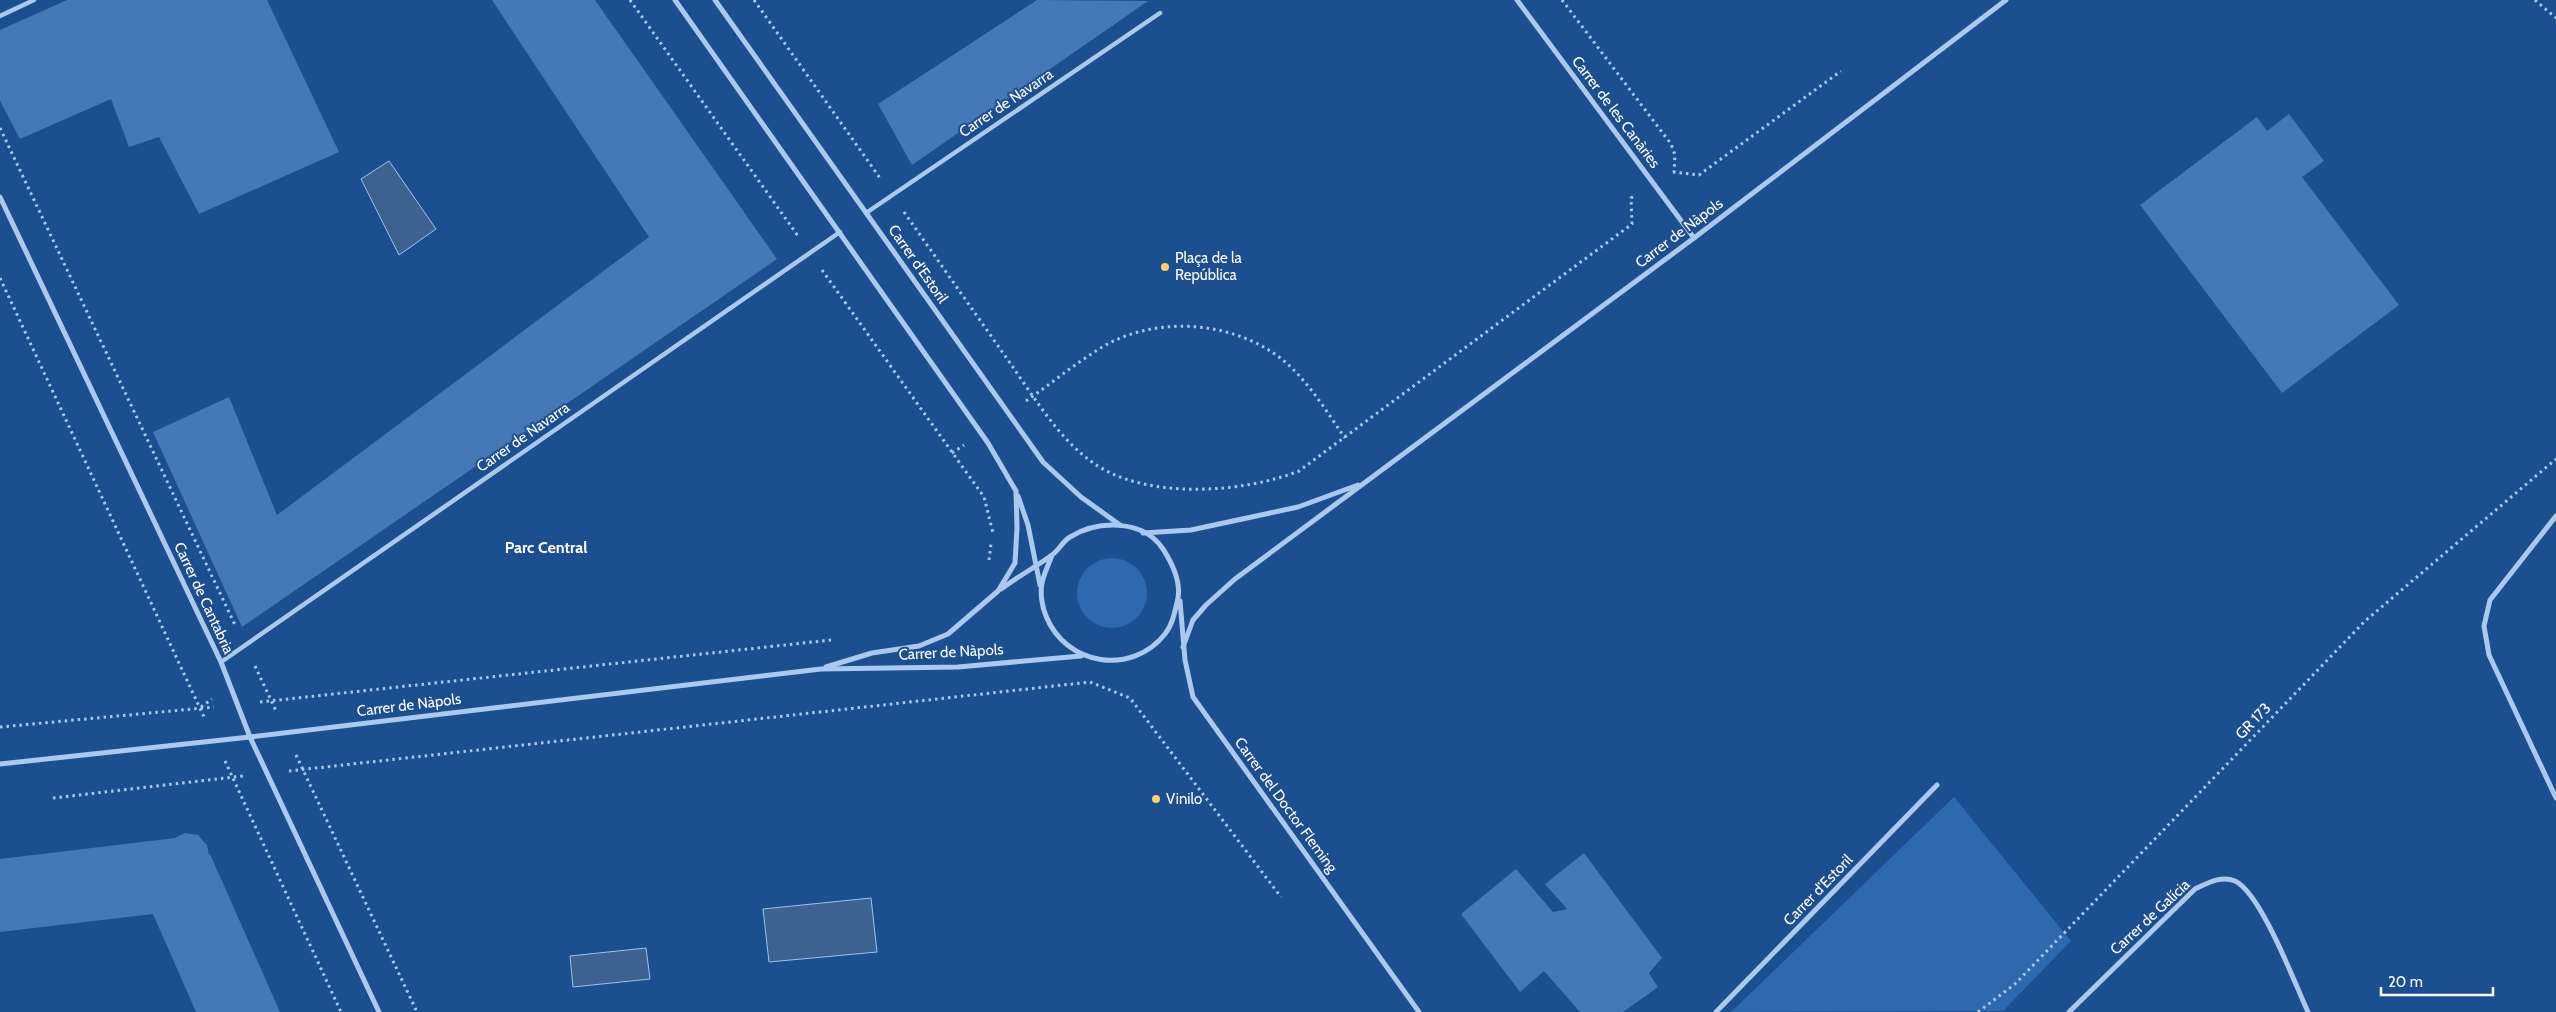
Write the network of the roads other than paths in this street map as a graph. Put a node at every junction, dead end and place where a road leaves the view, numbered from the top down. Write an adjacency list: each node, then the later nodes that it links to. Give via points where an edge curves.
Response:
1 (34, 0): 7 (street)
2 (675, 0): 10 (street)
3 (715, 0): 9 (street, Carrer d'Estoril)
4 (1517, 0): 11 (street, Carrer de les Canàries)
5 (2006, 0): 11 (street, Carrer de Nàpols)
6 (1160, 13): 9 (street, Carrer de Navarra)
7 (0, 16)
8 (0, 197): 24 (street, Carrer de Cantabria)
9 (866, 213): 15 (street, Carrer d'Estoril, via 1044,462 1082,497)
10 (840, 232): 13 (street, via 981,432); 24 (street, Carrer de Navarra)
11 (1694, 238): 12 (street, Carrer de Nàpols)
12 (1364, 484): 16 (street, Carrer de Nàpols, via 1298,507 1191,530); 22 (street, Carrer de Nàpols, via 1206,604 1193,620)
13 (1016, 491): 18 (street, via 1028,525); 19 (street, Carrer de Nàpols, via 1015,563)
14 (2556, 516): 29 (street, via 2490,600 2484,626 2490,655)
15 (1120, 525): 16 (street); 17 (street, via 1096,525 1069,537)
16 (1143, 533): 21 (street, via 1160,546 1173,566)
17 (1052, 555): 18 (street, Carrer de Nàpols); 20 (street)
18 (1036, 565): 19 (street, Carrer de Nàpols); 20 (street)
19 (998, 591): 25 (street, Carrer de Nàpols, via 948,634 919,646 872,652)
20 (1042, 591): 23 (street, via 1042,608 1052,630 1062,642)
21 (1179, 593): 22 (street, Carrer del Doctor Fleming); 23 (street, via 1174,617 1166,633 1148,650 1126,659 1105,661)
22 (1183, 647): 31 (street, Carrer del Doctor Fleming, via 1194,697)
23 (1082, 656): 25 (street, Carrer de Nàpols, via 958,668)
24 (221, 662): 26 (street, Carrer de Cantabria)
25 (821, 669): 26 (street, Carrer de Nàpols)
26 (250, 737): 27 (street, Carrer de Nàpols); 30 (street, Carrer de Cantabria)
27 (0, 764)
28 (1937, 785): 32 (street, Carrer d'Estoril)
29 (2556, 798)
30 (379, 1012)
31 (1419, 1012)
32 (1716, 1012)
33 (2068, 1012): 34 (street, Carrer de Galícia, via 2195,889 2217,879 2235,881 2254,899)
34 (2308, 1012)

